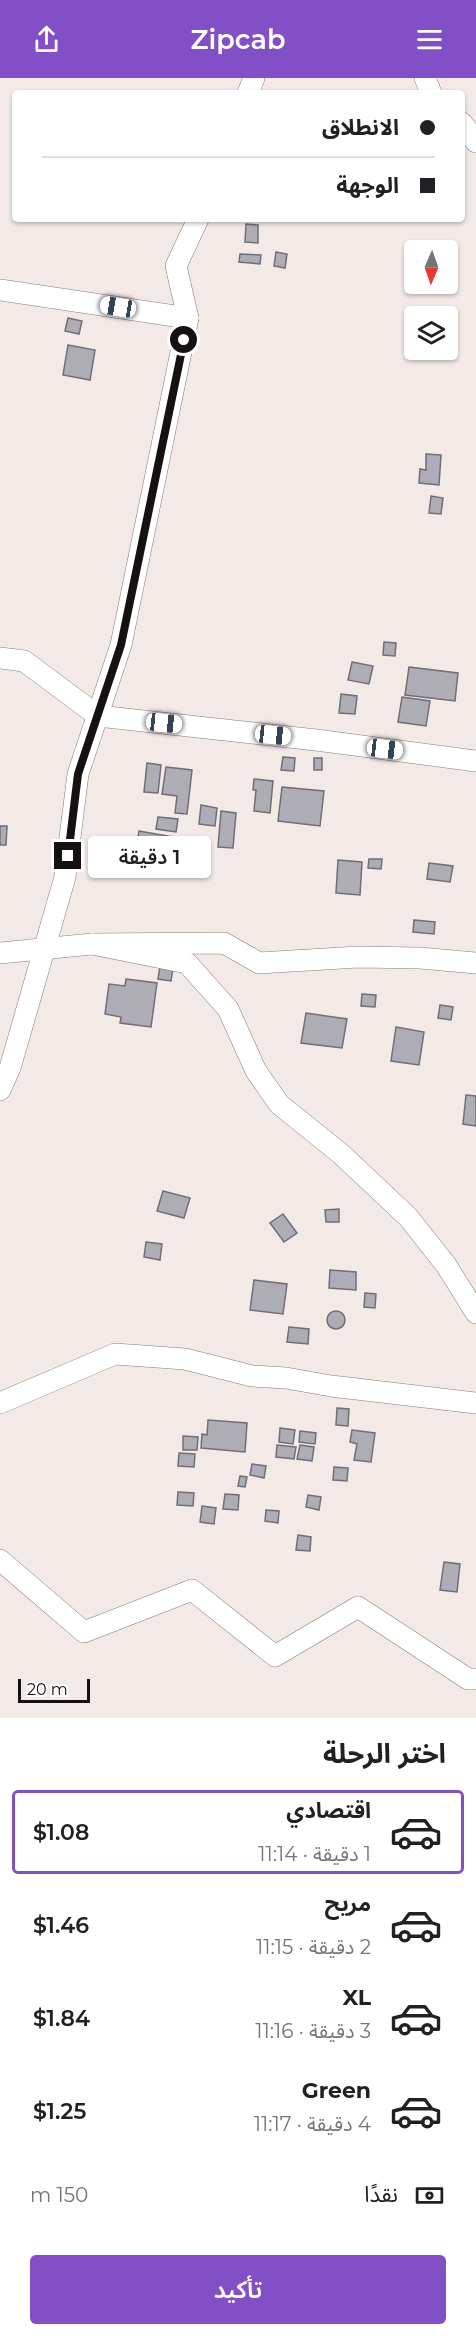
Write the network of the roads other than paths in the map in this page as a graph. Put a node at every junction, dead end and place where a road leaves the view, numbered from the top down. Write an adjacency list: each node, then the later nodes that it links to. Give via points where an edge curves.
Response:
1 (465, 127): 2 (street)
2 (476, 142)
3 (197, 222): 5 (street, via 176,266)
4 (0, 290): 5 (street)
5 (188, 318): 7 (street, via 121,645)
6 (0, 658): 7 (street, via 24,661)
7 (98, 716): 8 (street); 10 (street, via 78,774 65,877)
8 (476, 761)
9 (92, 944): 10 (street); 12 (street, via 224,943 259,963 358,957); 14 (street, via 187,963 228,1009 256,1071 279,1104 341,1154 408,1217 446,1265)
10 (45, 949): 11 (street); 13 (street)
11 (0, 953)
12 (476, 963)
13 (0, 1090)
14 (476, 1313)
15 (0, 1403): 16 (street, via 115,1354 185,1359 252,1376)
16 (476, 1403)
17 (0, 1560): 18 (street, via 84,1632 192,1590 275,1656 358,1606 468,1679)
18 (476, 1679)

